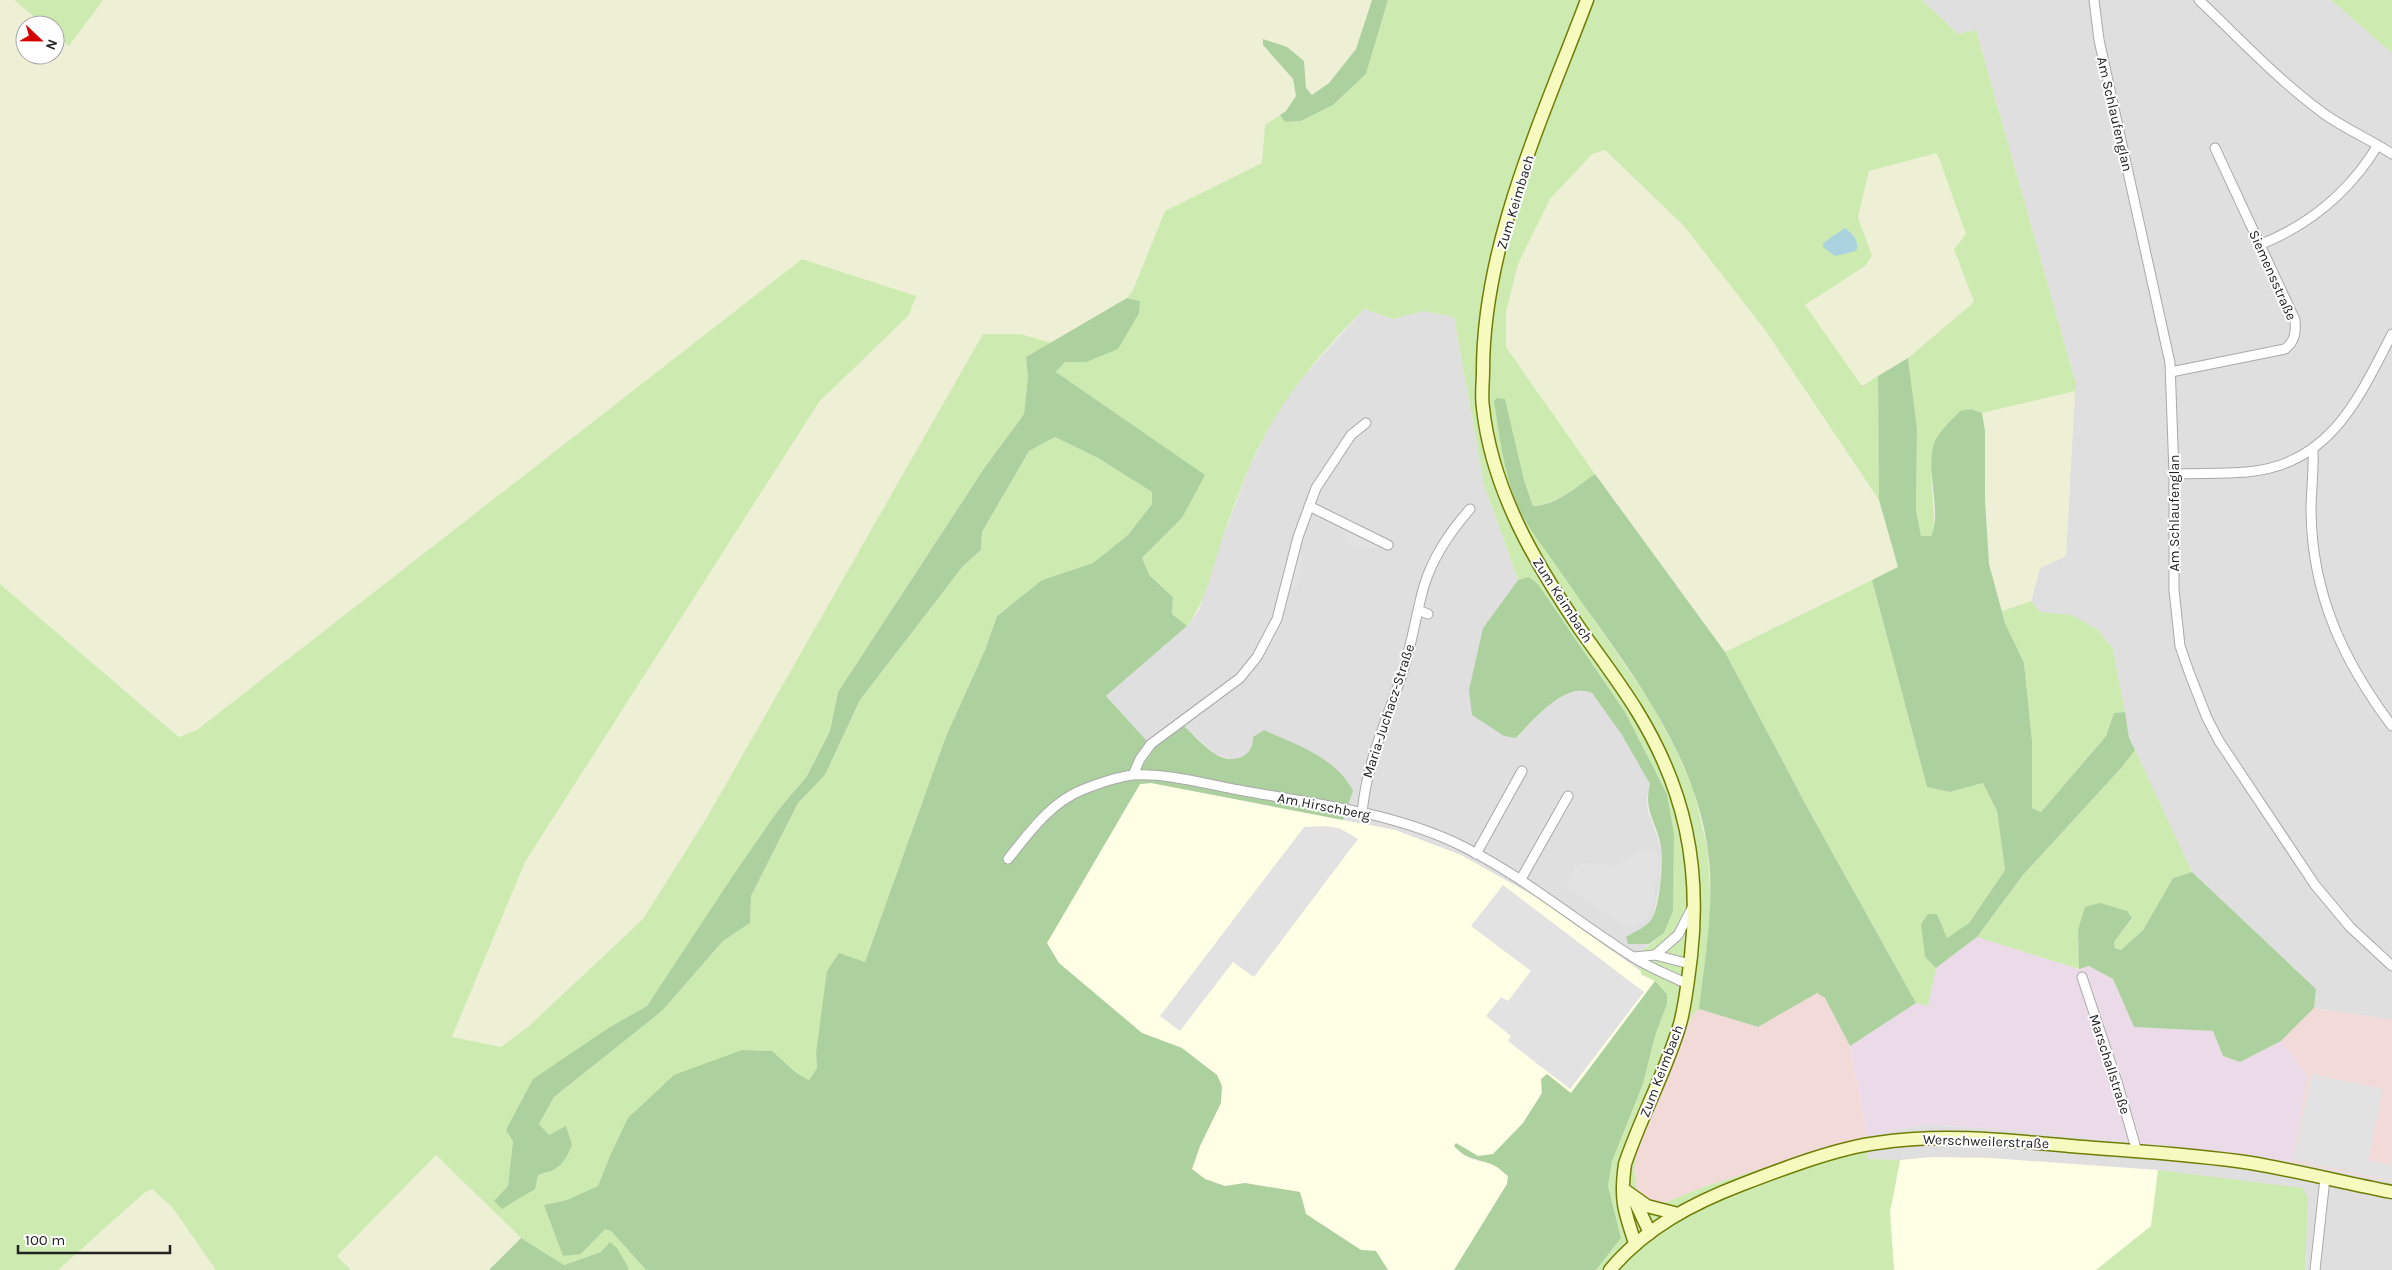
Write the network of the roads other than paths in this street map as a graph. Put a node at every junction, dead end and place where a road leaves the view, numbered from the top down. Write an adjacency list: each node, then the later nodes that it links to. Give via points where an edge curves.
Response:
1 (1588, 0): 26 (street, Zum Keimbach, via 1512,205 1488,292 1483,344 1483,408 1493,459 1514,520 1568,611 1638,712 1666,765 1680,801 1690,846)
2 (2094, 0): 9 (street, Am Schlaufenglan, via 2099,40)
3 (2199, 0): 4 (street, via 2299,95 2325,115)
4 (2378, 144): 6 (street); 7 (street, via 2333,201 2311,218)
5 (2215, 148): 7 (street, Siemensstraße)
6 (2392, 154)
7 (2259, 244): 9 (street, Siemensstraße, via 2295,320 2296,331 2291,344 2285,349)
8 (2392, 334): 11 (street, via 2355,406)
9 (2171, 372): 12 (street, Am Schlaufenglan)
10 (1366, 423): 13 (street, via 1351,435 1329,466)
11 (2312, 450): 12 (street, via 2281,464 2248,472); 18 (street, via 2311,512 2321,592 2345,654)
12 (2174, 474): 30 (street, Am Schlaufenglan, via 2175,615 2182,652 2207,718 2219,741 2334,910)
13 (1308, 506): 15 (street); 20 (street, via 1277,619 1257,658 1240,678 1151,744)
14 (1470, 508): 16 (street, Maria-Juchacz-Straße, via 1441,546 1424,584)
15 (1388, 545)
16 (1418, 610): 17 (street); 22 (street, Maria-Juchacz-Straße, via 1404,669 1372,756)
17 (1428, 614)
18 (2392, 726)
19 (1522, 771): 23 (street)
20 (1133, 776): 22 (street, Am Hirschberg, via 1175,779); 24 (street, Am Hirschberg, via 1080,791 1042,817)
21 (1568, 796): 25 (street)
22 (1362, 813): 23 (street, Am Hirschberg, via 1409,824)
23 (1476, 854): 25 (street, Am Hirschberg)
24 (1008, 859)
25 (1521, 879): 28 (street, Am Hirschberg)
26 (1694, 904): 27 (street, via 1678,935); 29 (street, Zum Keimbach)
27 (1655, 954): 28 (street); 29 (street)
28 (1634, 958): 32 (street, Am Hirschberg)
29 (1690, 964): 32 (street, Zum Keimbach)
30 (2392, 966)
31 (2082, 977): 33 (street, Marschallstraße)
32 (1687, 984): 35 (street, Zum Keimbach, via 1680,1024 1632,1141)
33 (2137, 1152): 34 (street, Werschweilerstraße, via 2251,1163); 38 (street, Werschweilerstraße, via 1970,1138 1925,1137 1875,1143 1767,1175 1691,1205)
34 (2325, 1178): 36 (street, Werschweilerstraße); 42 (street)
35 (1622, 1189): 37 (street); 40 (street, Zum Keimbach, via 1623,1208)
36 (2392, 1192)
37 (1634, 1199): 38 (street); 39 (street)
38 (1678, 1214): 39 (street, Werschweilerstraße)
39 (1650, 1233): 40 (street, Werschweilerstraße)
40 (1635, 1243): 41 (street, Werschweilerstraße)
41 (1610, 1270)
42 (2315, 1270)

